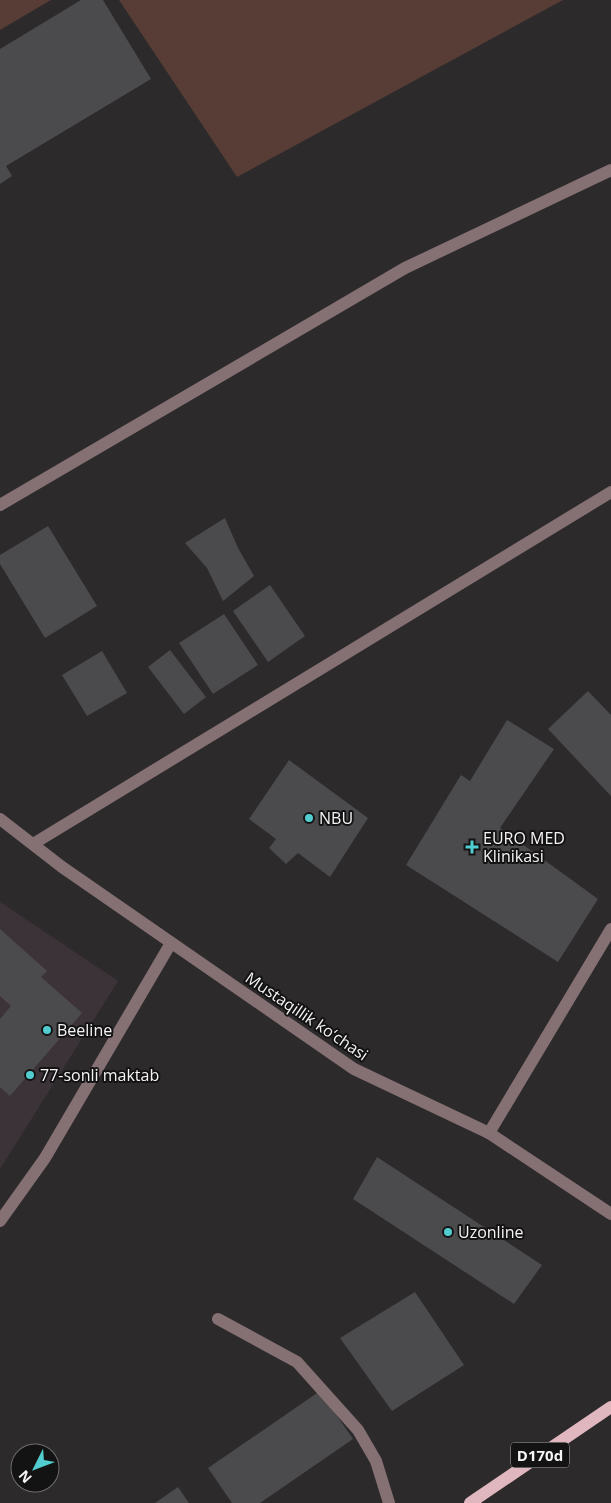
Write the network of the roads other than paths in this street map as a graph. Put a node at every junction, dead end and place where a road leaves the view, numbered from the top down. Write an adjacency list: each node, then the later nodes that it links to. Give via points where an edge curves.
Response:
1 (611, 170): 3 (street, via 405,268)
2 (611, 492): 5 (street)
3 (0, 505)
4 (0, 819): 5 (street, Mustaqillik ko‘chasi)
5 (33, 844): 7 (street, Mustaqillik ko‘chasi)
6 (611, 929): 8 (street)
7 (171, 943): 8 (street, Mustaqillik ko‘chasi, via 354,1068); 10 (street, via 45,1158)
8 (489, 1133): 9 (street, Mustaqillik ko‘chasi)
9 (611, 1214)
10 (0, 1222)
11 (218, 1319): 13 (street, via 297,1362 358,1430 376,1461)
12 (611, 1407): 14 (main road, D170d)
13 (389, 1503)
14 (470, 1503)

